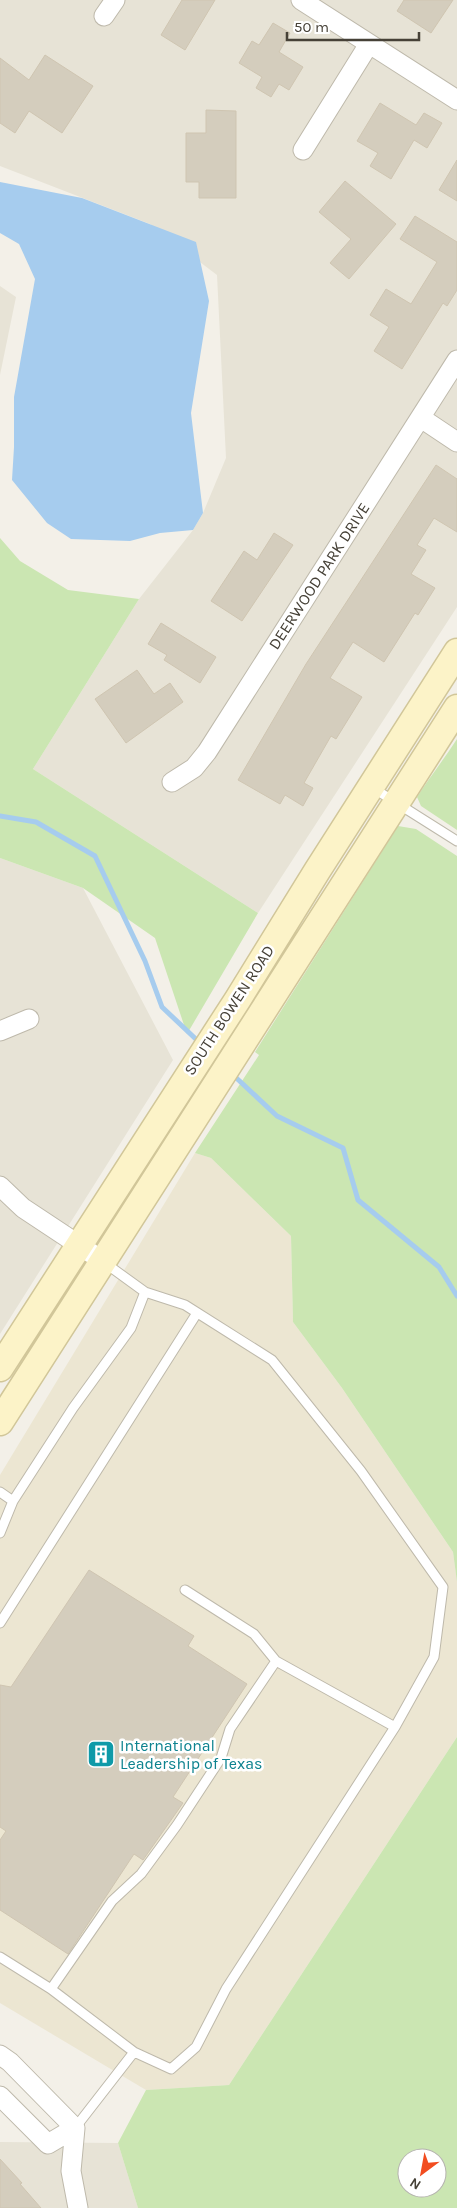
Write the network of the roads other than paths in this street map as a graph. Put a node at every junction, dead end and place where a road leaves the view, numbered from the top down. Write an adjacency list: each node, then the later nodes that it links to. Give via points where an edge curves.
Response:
1 (115, 0): 3 (street)
2 (301, 0): 4 (street)
3 (104, 16)
4 (370, 44): 5 (street); 6 (street)
5 (457, 100)
6 (303, 150)
7 (457, 360): 8 (street, DEERWOOD PARK DRIVE)
8 (421, 418): 9 (street); 12 (street, DEERWOOD PARK DRIVE, via 207,752 194,768)
9 (457, 442)
10 (457, 652): 13 (main road, SOUTH BOWEN ROAD)
11 (457, 708): 14 (main road, SOUTH BOWEN ROAD)
12 (172, 782)
13 (371, 786): 14 (lane); 19 (main road, SOUTH BOWEN ROAD, via 238,999)
14 (396, 802): 15 (lane); 20 (main road, SOUTH BOWEN ROAD)
15 (457, 841)
16 (29, 1019): 17 (street)
17 (0, 1031)
18 (0, 1186): 19 (street, via 23,1208)
19 (78, 1245): 20 (street); 23 (main road, SOUTH BOWEN ROAD)
20 (103, 1261): 21 (lane); 24 (main road, SOUTH BOWEN ROAD)
21 (145, 1292): 22 (lane, via 185,1305); 26 (lane, via 131,1328 73,1408)
22 (197, 1313): 29 (lane); 31 (lane, via 272,1360 361,1471 443,1587 434,1657)
23 (0, 1368)
24 (0, 1422)
25 (0, 1492): 26 (lane)
26 (13, 1501): 27 (lane)
27 (0, 1533)
28 (185, 1590): 30 (lane, via 254,1634)
29 (0, 1623)
30 (276, 1660): 31 (lane); 33 (lane, via 230,1729 221,1758 177,1825 141,1874 112,1900)
31 (395, 1728): 34 (lane, via 226,1989 196,2047 170,2069)
32 (0, 1957): 33 (lane)
33 (51, 1989): 34 (lane)
34 (134, 2052): 37 (lane)
35 (0, 2054): 37 (street)
36 (0, 2096): 37 (street, via 48,2144)
37 (75, 2128): 38 (street, via 71,2171)
38 (78, 2208)

